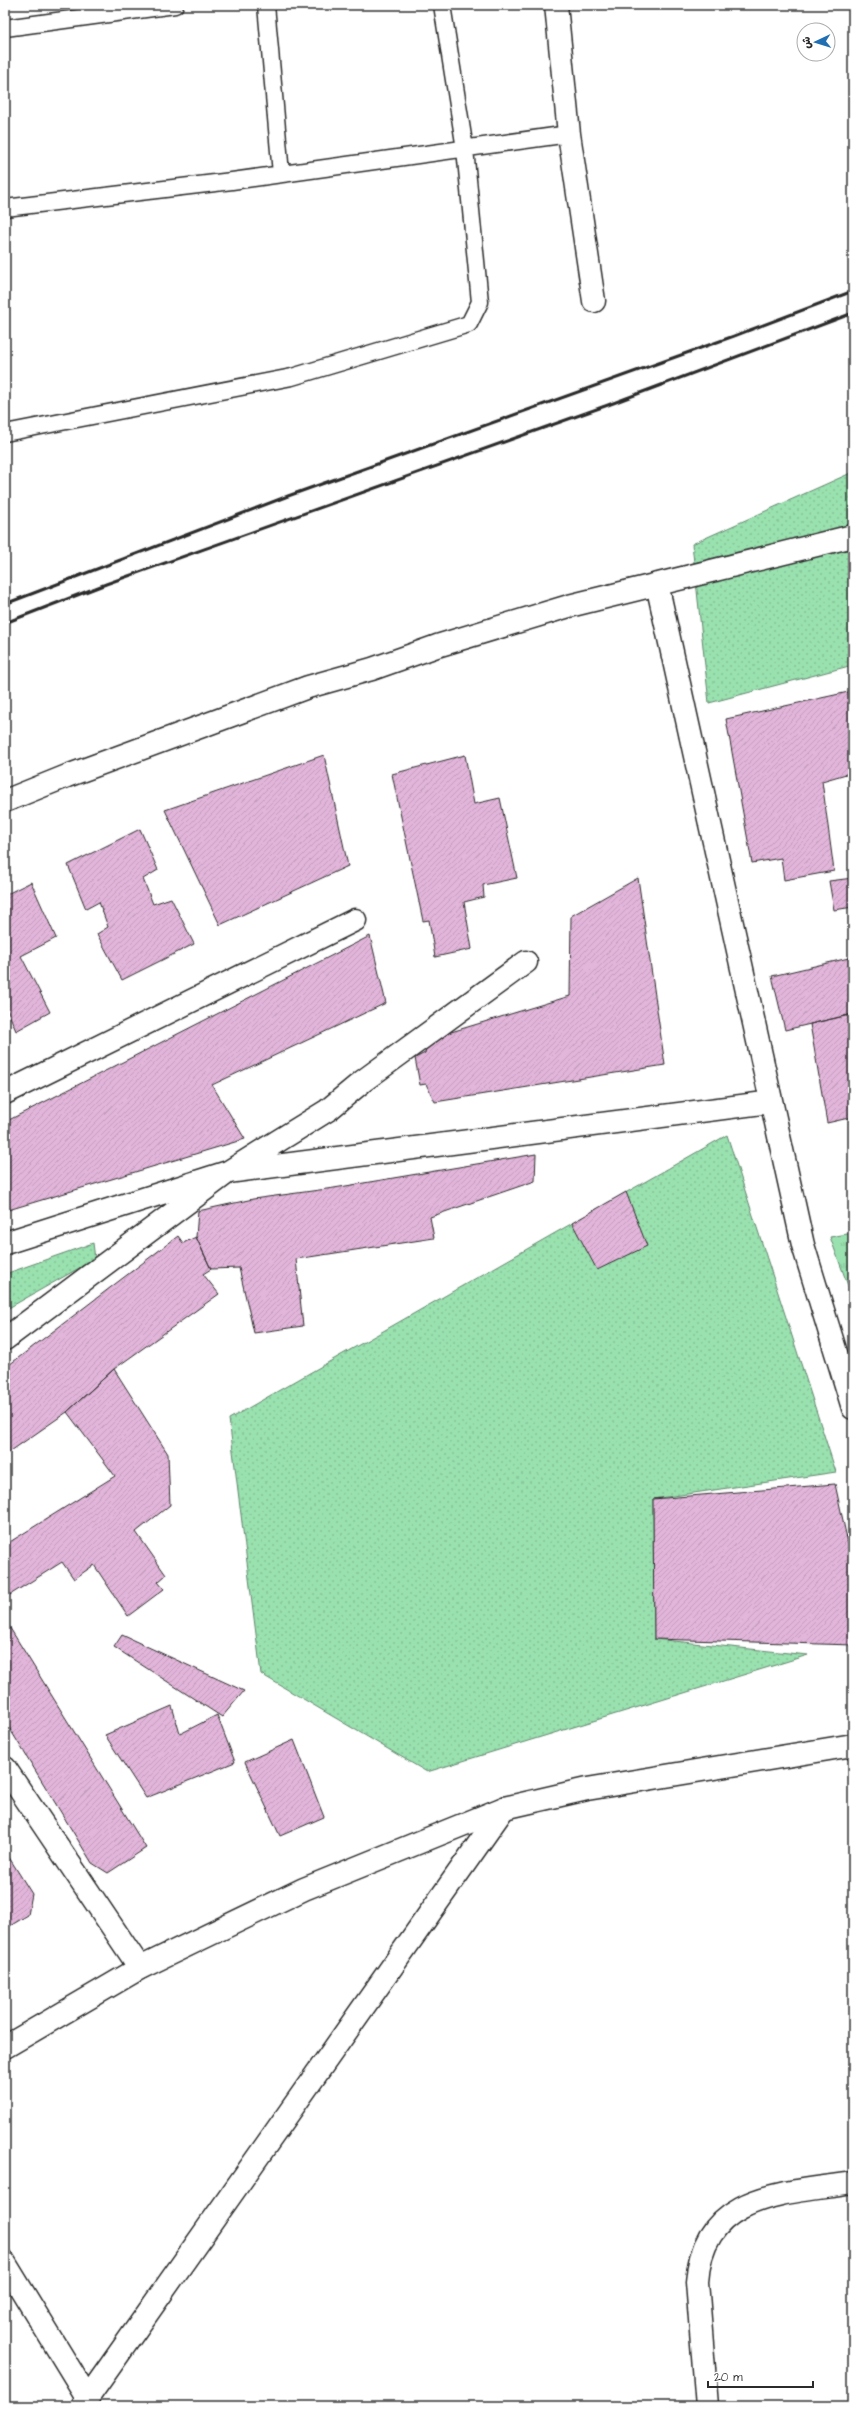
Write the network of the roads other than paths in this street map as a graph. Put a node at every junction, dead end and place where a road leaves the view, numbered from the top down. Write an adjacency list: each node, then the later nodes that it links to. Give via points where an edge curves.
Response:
1 (176, 5): 5 (lane)
2 (266, 5): 8 (lane)
3 (442, 5): 7 (lane)
4 (556, 5): 6 (street)
5 (5, 28)
6 (569, 134): 7 (lane); 10 (street)
7 (465, 149): 8 (lane); 11 (lane, via 480,302 470,324 292,377)
8 (280, 174): 9 (lane)
9 (5, 208)
10 (594, 302)
11 (5, 433)
12 (853, 536): 13 (street)
13 (657, 584): 14 (street, via 507,624 308,687); 18 (street)
14 (5, 801)
15 (355, 920): 17 (street)
16 (526, 962): 19 (street, via 363,1081 328,1110)
17 (5, 1093)
18 (770, 1102): 19 (street); 22 (street, via 803,1245)
19 (228, 1172): 20 (street); 21 (street)
20 (5, 1243)
21 (5, 1339)
22 (853, 1408)
23 (853, 1745): 25 (street, via 587,1789)
24 (5, 1768): 26 (street)
25 (504, 1808): 26 (street, via 304,1889); 30 (street)
26 (140, 1968): 27 (street)
27 (5, 2047)
28 (853, 2183): 31 (street, via 754,2200 728,2215 712,2232 698,2264 697,2282)
29 (5, 2263): 30 (street)
30 (84, 2402)
31 (707, 2406)

